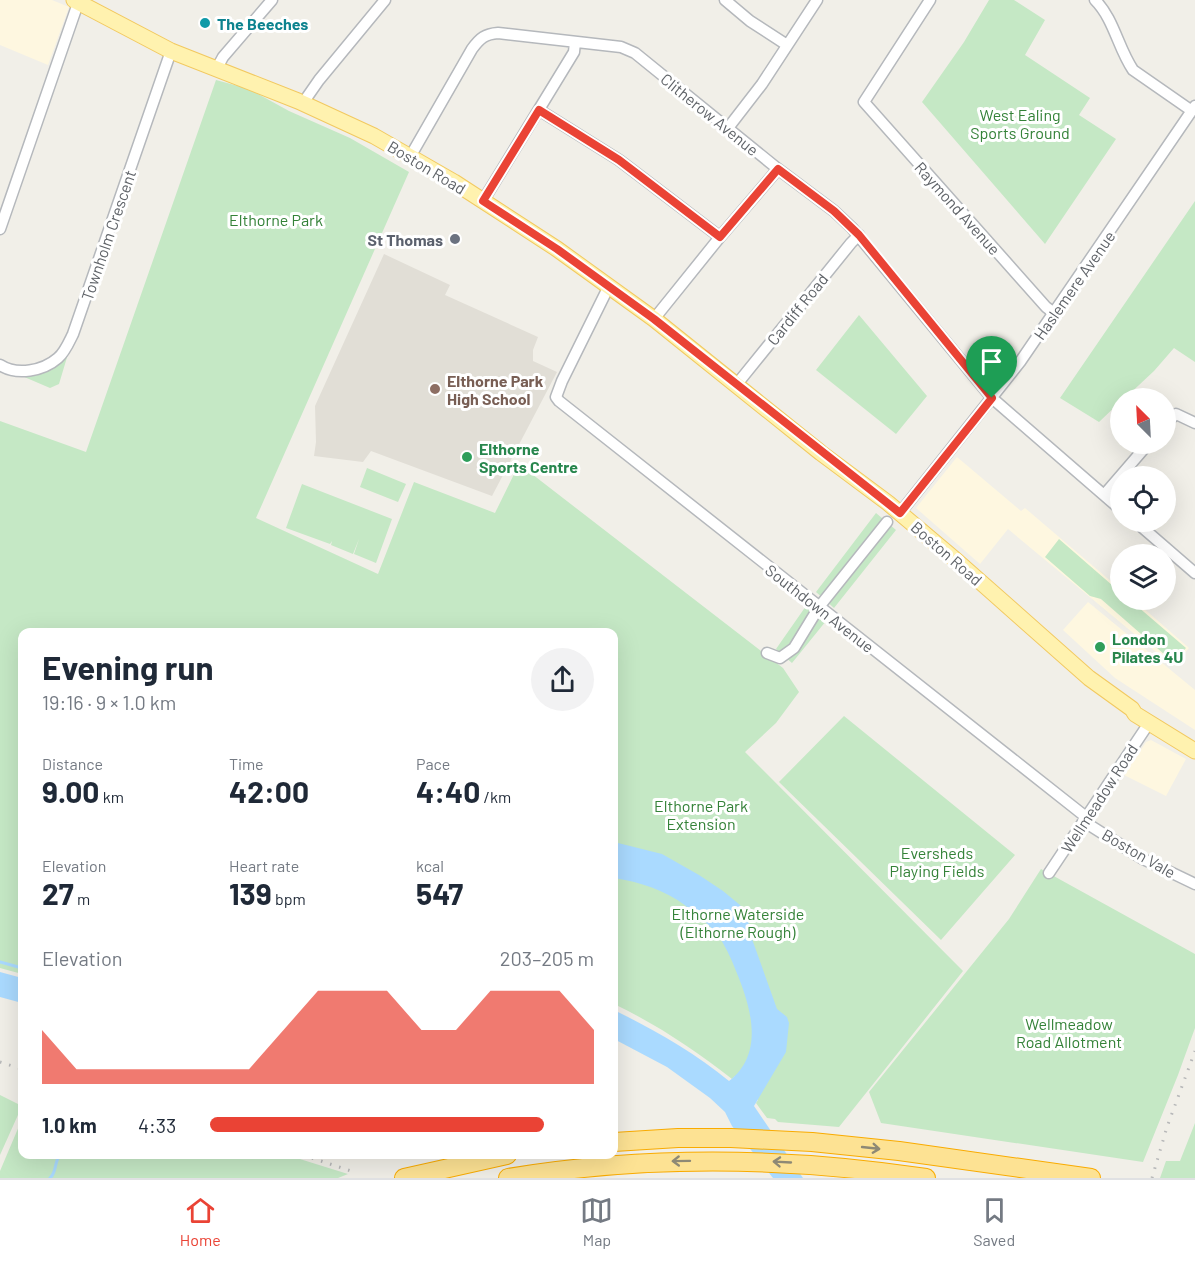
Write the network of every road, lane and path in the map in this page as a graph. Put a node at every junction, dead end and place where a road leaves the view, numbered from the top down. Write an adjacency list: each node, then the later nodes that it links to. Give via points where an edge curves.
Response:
1 (272, 0): 11 (street)
2 (385, 0): 12 (street)
3 (725, 0): 9 (street)
4 (817, 0): 9 (street)
5 (930, 0): 23 (street, Raymond Avenue, via 864,102)
6 (1095, 0): 13 (street, via 1109,18 1133,70)
7 (80, 1): 10 (main road, Boston Road); 19 (street)
8 (575, 42): 14 (street, via 574,52); 15 (street, Clitherow Avenue, via 621,47 635,53); 16 (street, Clitherow Avenue, via 498,33 480,38)
9 (787, 45): 15 (street)
10 (171, 51): 11 (main road, Boston Road); 25 (street, Townholm Crescent, via 66,347 58,358 32,370 18,371)
11 (217, 68): 12 (main road, Boston Road)
12 (303, 103): 16 (main road, Boston Road, via 374,136)
13 (1194, 109): 23 (street, Haslemere Avenue)
14 (539, 110): 18 (street); 21 (street, via 619,160)
15 (728, 128): 17 (street, Clitherow Avenue)
16 (410, 158): 18 (main road, Boston Road)
17 (778, 169): 20 (street, Clitherow Avenue); 21 (street)
18 (483, 201): 22 (main road, Boston Road)
19 (0, 229)
20 (859, 235): 26 (street, Cardiff Road); 27 (street, Clitherow Avenue)
21 (720, 237): 24 (street)
22 (609, 286): 24 (main road, Boston Road); 36 (street, Southdown Avenue, via 553,399)
23 (1054, 313): 27 (street, Haslemere Avenue)
24 (654, 319): 26 (main road, Boston Road)
25 (0, 365)
26 (737, 384): 33 (main road, Boston Road)
27 (992, 398): 31 (street, Clitherow Avenue); 33 (street, Haslemere Avenue)
28 (1176, 414): 29 (street)
29 (1195, 423)
30 (1139, 454): 31 (street)
31 (1104, 495): 32 (street, Clitherow Avenue)
32 (1110, 500)
33 (894, 518): 36 (street, Haslemere Avenue); 38 (main road, Boston Road, via 958,562 1089,678)
34 (1148, 532): 35 (street)
35 (1195, 573)
36 (819, 607): 37 (street, Haslemere Avenue, via 788,654 780,658); 40 (street, Southdown Avenue)
37 (767, 652)
38 (1149, 723): 39 (main road, Boston Road); 40 (street, Wellmeadow Road)
39 (1195, 751)
40 (1085, 819): 41 (street, Wellmeadow Road); 42 (street, Boston Vale, via 1143,859)
41 (1049, 873)
42 (1195, 884)
43 (618, 1142): 48 (highway, one-way to 48, via 731,1138 813,1142)
44 (489, 1159): 45 (highway)
45 (409, 1177)
46 (508, 1178): 47 (highway, one-way to 46, via 825,1165 739,1160 618,1164)
47 (926, 1178)
48 (1091, 1178)

